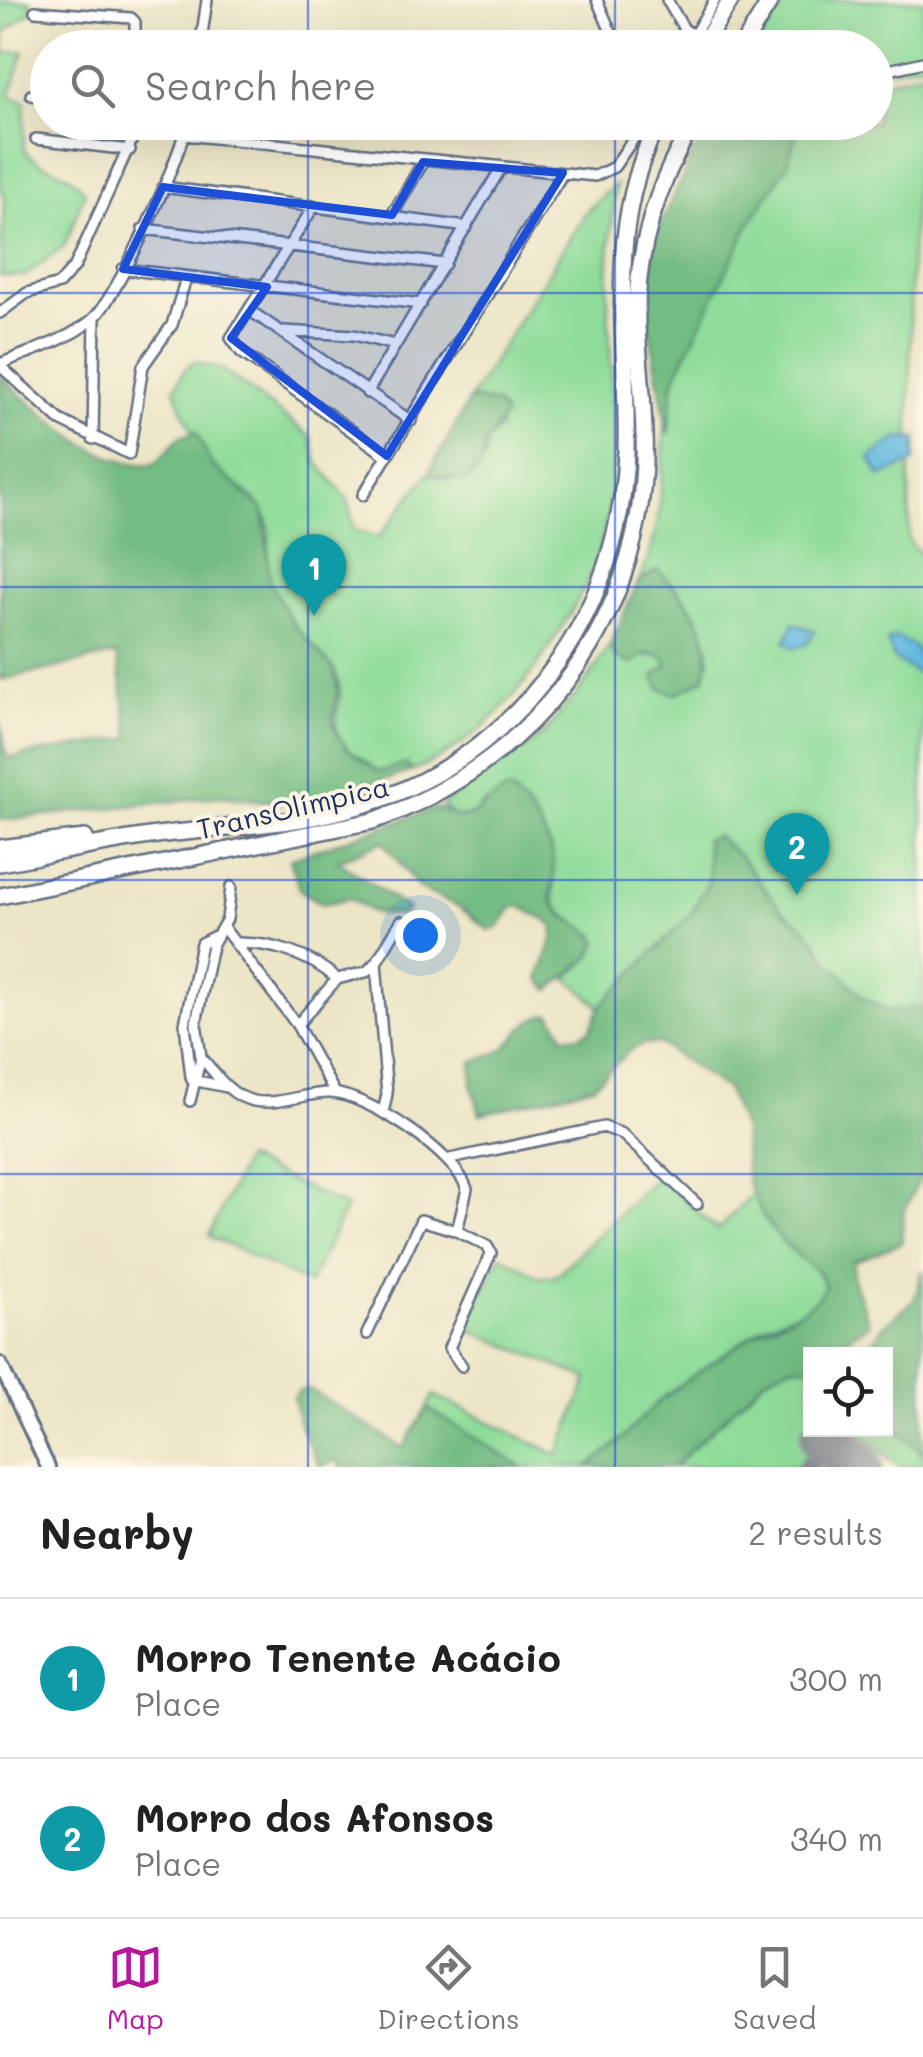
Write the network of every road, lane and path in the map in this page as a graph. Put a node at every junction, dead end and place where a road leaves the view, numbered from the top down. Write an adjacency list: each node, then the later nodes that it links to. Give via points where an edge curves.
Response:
1 (207, 0): 9 (street)
2 (597, 0): 10 (street)
3 (668, 0): 11 (street)
4 (715, 0): 12 (street)
5 (730, 0): 13 (highway)
6 (771, 0): 14 (highway)
7 (35, 11): 8 (street, via 131,18)
8 (133, 30)
9 (203, 30)
10 (610, 30)
11 (685, 30)
12 (702, 30)
13 (706, 30)
14 (752, 30)
15 (923, 62): 16 (street)
16 (893, 69)
17 (52, 140): 24 (street)
18 (134, 140): 24 (street)
19 (182, 140): 28 (street)
20 (221, 140): 25 (street)
21 (633, 140): 27 (street, via 614,168 595,176)
22 (650, 140): 50 (highway, TransOlímpica, via 622,234 626,449 617,529 601,584 565,656 486,740 451,766 379,800 298,819)
23 (685, 140): 53 (highway, TransOlímpica, via 663,184 641,258 644,462 634,540 596,638 551,705 496,756 384,817)
24 (130, 150): 40 (street, via 68,275)
25 (423, 162): 26 (street); 30 (street)
26 (501, 168): 27 (street); 31 (street)
27 (563, 174): 46 (street)
28 (162, 187): 29 (street); 32 (street)
29 (314, 206): 30 (street); 33 (street)
30 (392, 215): 31 (street)
31 (467, 227): 34 (street)
32 (143, 229): 33 (street); 35 (street)
33 (291, 246): 34 (street); 37 (street)
34 (445, 264): 38 (street)
35 (122, 269): 36 (street); 41 (street)
36 (186, 278): 37 (street); 47 (street, via 172,325 143,366 133,450 125,454)
37 (265, 286): 38 (street); 39 (street)
38 (421, 304): 43 (street)
39 (249, 310): 42 (street); 48 (street, via 232,331 242,352)
40 (0, 313)
41 (95, 317): 44 (street); 47 (street)
42 (280, 330): 43 (street); 45 (street)
43 (395, 345): 45 (street)
44 (0, 365): 47 (street, via 27,395)
45 (367, 392): 46 (street)
46 (411, 421): 48 (street)
47 (93, 439)
48 (387, 456): 49 (street)
49 (363, 494)
50 (127, 840): 51 (highway); 52 (highway, TransOlímpica)
51 (0, 848)
52 (0, 863)
53 (78, 880): 55 (highway, TransOlímpica); 56 (highway)
54 (232, 887): 58 (street)
55 (0, 896)
56 (0, 906)
57 (401, 921): 61 (street)
58 (223, 927): 59 (street); 60 (street)
59 (215, 936): 64 (street, via 196,1022); 65 (street, via 201,943 185,1024)
60 (235, 943): 62 (street, via 264,944 313,962); 63 (street)
61 (376, 963): 62 (street); 69 (street)
62 (336, 979): 63 (street)
63 (296, 1025): 67 (street)
64 (201, 1057): 65 (street); 66 (street)
65 (192, 1080): 66 (street); 68 (street)
66 (226, 1086): 67 (street, via 255,1101)
67 (335, 1093): 69 (street)
68 (190, 1100)
69 (383, 1114): 70 (street)
70 (450, 1160): 71 (street, via 612,1128); 72 (street, via 467,1189)
71 (696, 1204)
72 (458, 1232): 73 (street, via 421,1220); 75 (street, via 491,1253 448,1348)
73 (367, 1334)
74 (0, 1364): 76 (main road)
75 (462, 1366)
76 (48, 1467)

